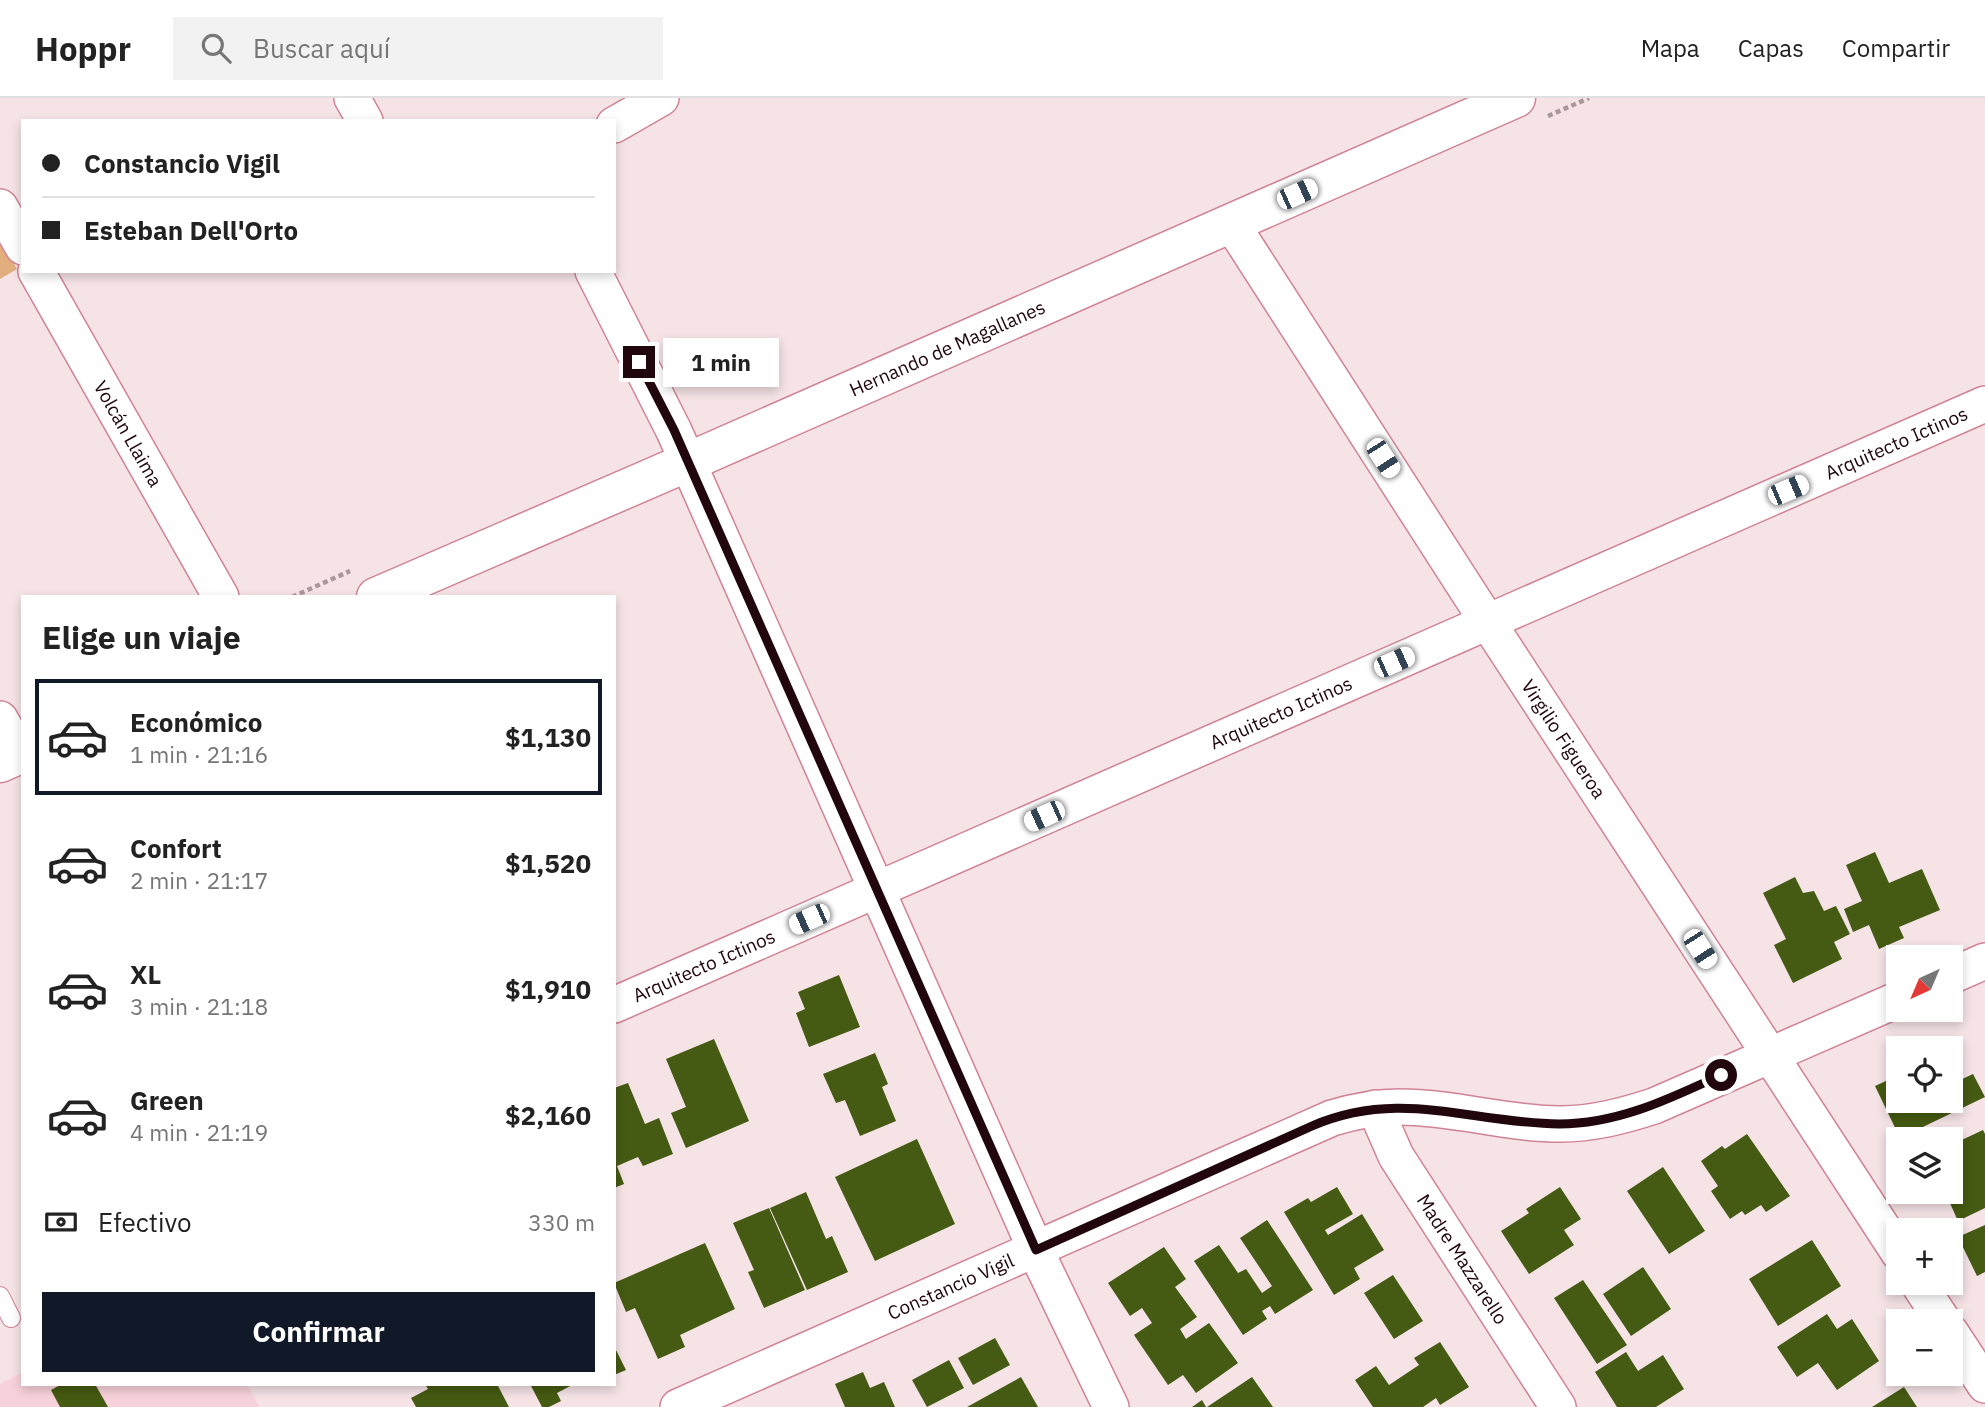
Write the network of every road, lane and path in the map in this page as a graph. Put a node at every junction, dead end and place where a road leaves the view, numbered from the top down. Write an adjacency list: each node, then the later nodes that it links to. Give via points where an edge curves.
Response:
1 (352, 98): 4 (street)
2 (661, 98): 5 (street)
3 (1516, 98): 7 (main road, Hernando de Magallanes)
4 (364, 119)
5 (616, 124)
6 (0, 207): 8 (street)
7 (1231, 223): 12 (main road, Hernando de Magallanes); 16 (street, Virgilio Figueroa)
8 (21, 244)
9 (37, 273): 14 (street, Volcán Llaima)
10 (594, 273): 12 (street)
11 (1985, 404): 16 (street, Arquitecto Ictinos)
12 (688, 463): 13 (main road, Hernando de Magallanes); 19 (street)
13 (428, 586): 15 (main road, Hernando de Magallanes)
14 (220, 595)
15 (385, 595)
16 (1487, 621): 19 (street, Arquitecto Ictinos); 24 (street, Virgilio Figueroa)
17 (0, 719): 18 (street)
18 (14, 757)
19 (876, 890): 22 (street, Arquitecto Ictinos); 27 (street)
20 (1985, 961): 21 (street)
21 (1964, 970)
22 (616, 1004)
23 (1886, 1005): 24 (street, Constancio Vigil)
24 (1770, 1055): 25 (street, Constancio Vigil, via 1654,1105 1591,1122 1531,1122 1429,1109); 26 (street, Virgilio Figueroa)
25 (1375, 1108): 27 (street, Constancio Vigil, via 1332,1118); 34 (street, Madre Mazzarello, via 1396,1156)
26 (1886, 1233)
27 (1036, 1250): 32 (street, Constancio Vigil); 33 (street)
28 (0, 1296): 29 (lane)
29 (11, 1318)
30 (1963, 1351): 31 (street)
31 (1985, 1385)
32 (678, 1407)
33 (1111, 1407)
34 (1558, 1407)

